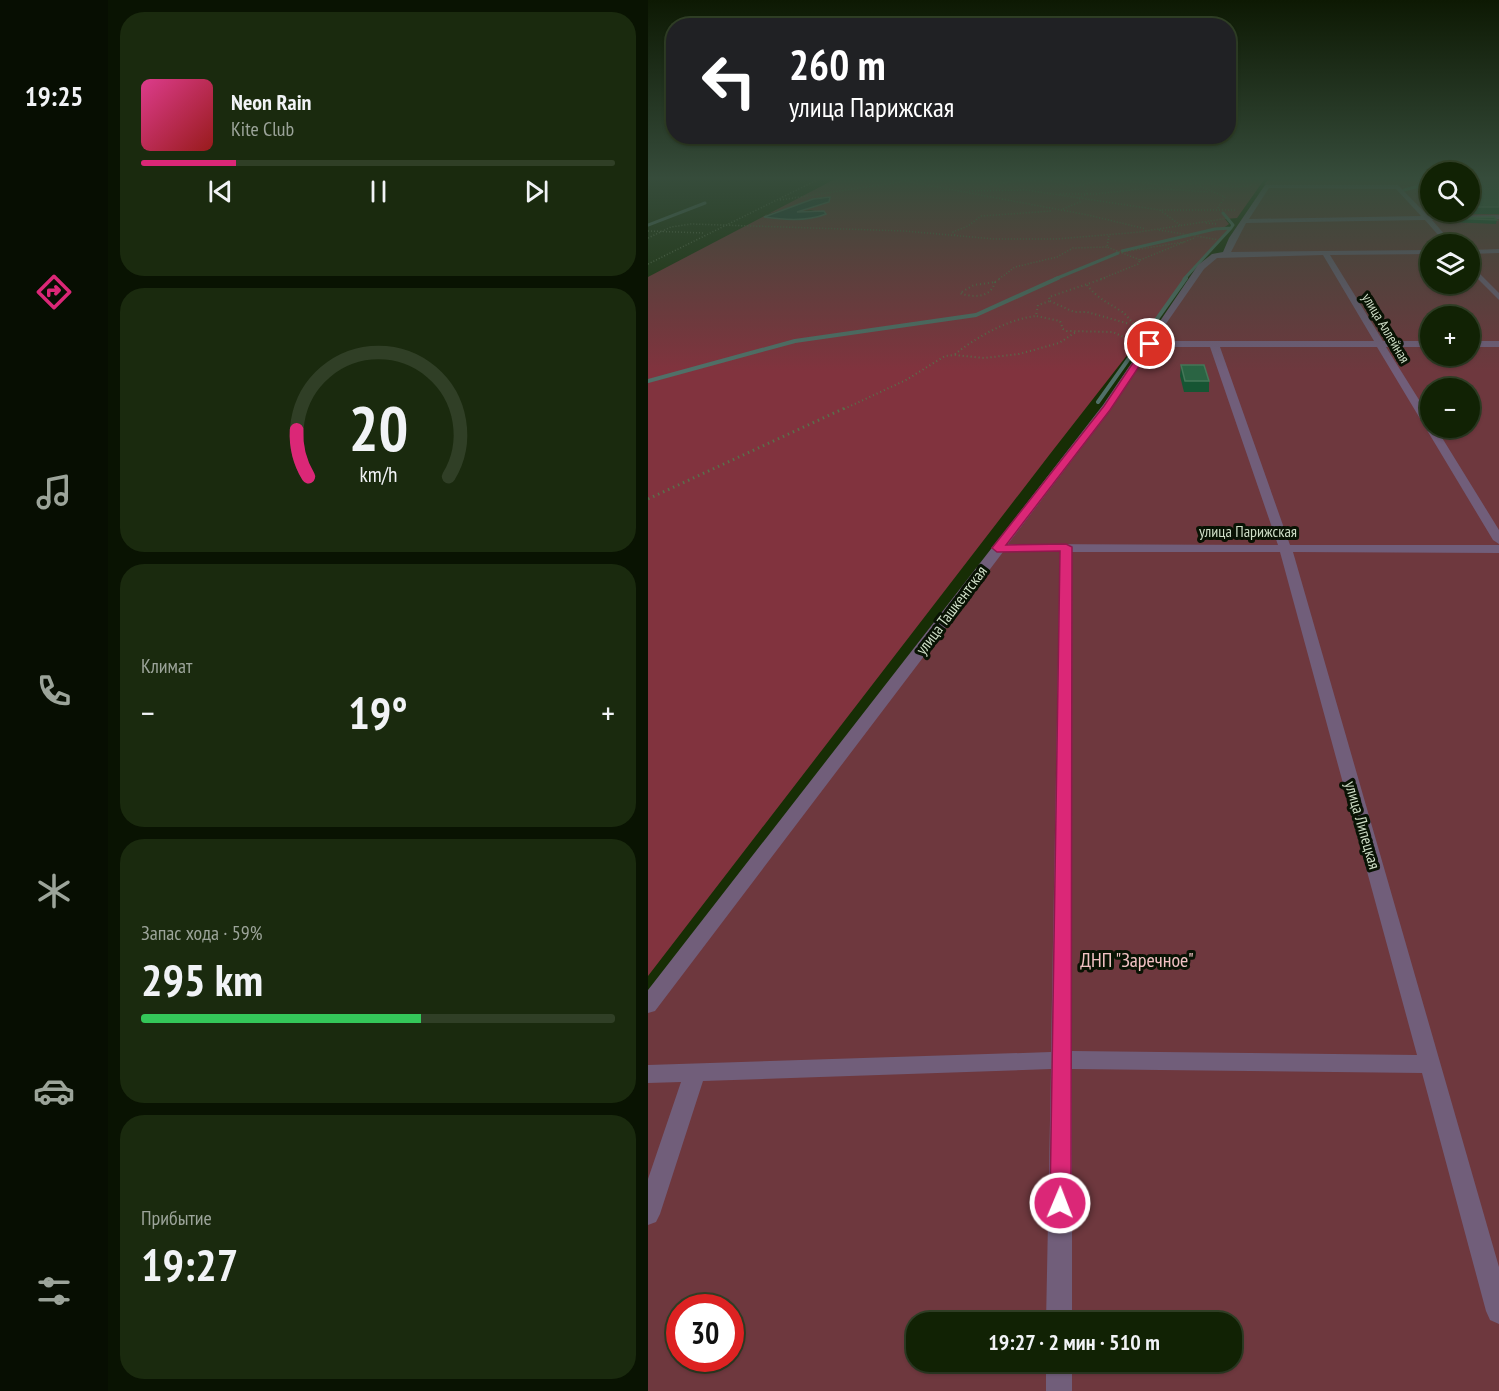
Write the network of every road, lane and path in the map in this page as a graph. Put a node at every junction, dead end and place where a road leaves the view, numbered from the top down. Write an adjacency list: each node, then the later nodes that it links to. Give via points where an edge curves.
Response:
1 (690, 242): 13 (path)
2 (1108, 242): 5 (path)
3 (1184, 242): 7 (path); 12 (path)
4 (1231, 242): 11 (street)
5 (1107, 247): 7 (path); 15 (path, via 1073,248 1057,257 1015,267)
6 (1499, 251): 9 (street)
7 (1121, 252): 12 (path)
8 (1420, 252): 10 (street)
9 (1480, 252)
10 (1325, 253): 11 (street); 26 (street, улица Аллейная)
11 (1226, 254): 24 (street, улица Ташкентская, via 1208,260)
12 (1140, 260): 16 (path)
13 (648, 264)
14 (1480, 277): 17 (street)
15 (995, 282): 15 (path, via 974,285 960,293 989,293)
16 (1087, 285): 18 (path, via 1049,297); 20 (path, via 1096,297 1124,313)
17 (1499, 298)
18 (1050, 301): 19 (path, via 1038,305); 20 (path, via 1074,312)
19 (1036, 316): 22 (path, via 1060,321 1063,329); 30 (path, via 975,339)
20 (1131, 324): 21 (path)
21 (1144, 329)
22 (1076, 332): 23 (path, via 1113,332); 30 (path, via 1019,355)
23 (1135, 342)
24 (1150, 344): 25 (street); 35 (street, улица Ташкентская, via 1107,408)
25 (1214, 344): 26 (street); 34 (street, улица Липецкая)
26 (1379, 344): 27 (street); 32 (street, улица Аллейная)
27 (1420, 344)
28 (1480, 344): 29 (street)
29 (1499, 344)
30 (951, 355): 31 (path, via 906,380)
31 (648, 499)
32 (1499, 540)
33 (1066, 547): 34 (street, улица Парижская); 35 (street, улица Парижская); 38 (street)
34 (1285, 547): 36 (street, улица Парижская); 39 (street, улица Липецкая)
35 (997, 548): 37 (street, улица Ташкентская)
36 (1499, 549)
37 (648, 1005)
38 (1062, 1060): 39 (street); 40 (street); 44 (street)
39 (1430, 1064): 43 (street, улица Липецкая)
40 (695, 1072): 41 (street); 42 (street)
41 (648, 1074)
42 (648, 1214)
43 (1499, 1311)
44 (1059, 1312)
45 (1059, 1372): 46 (street)
46 (1059, 1391)

